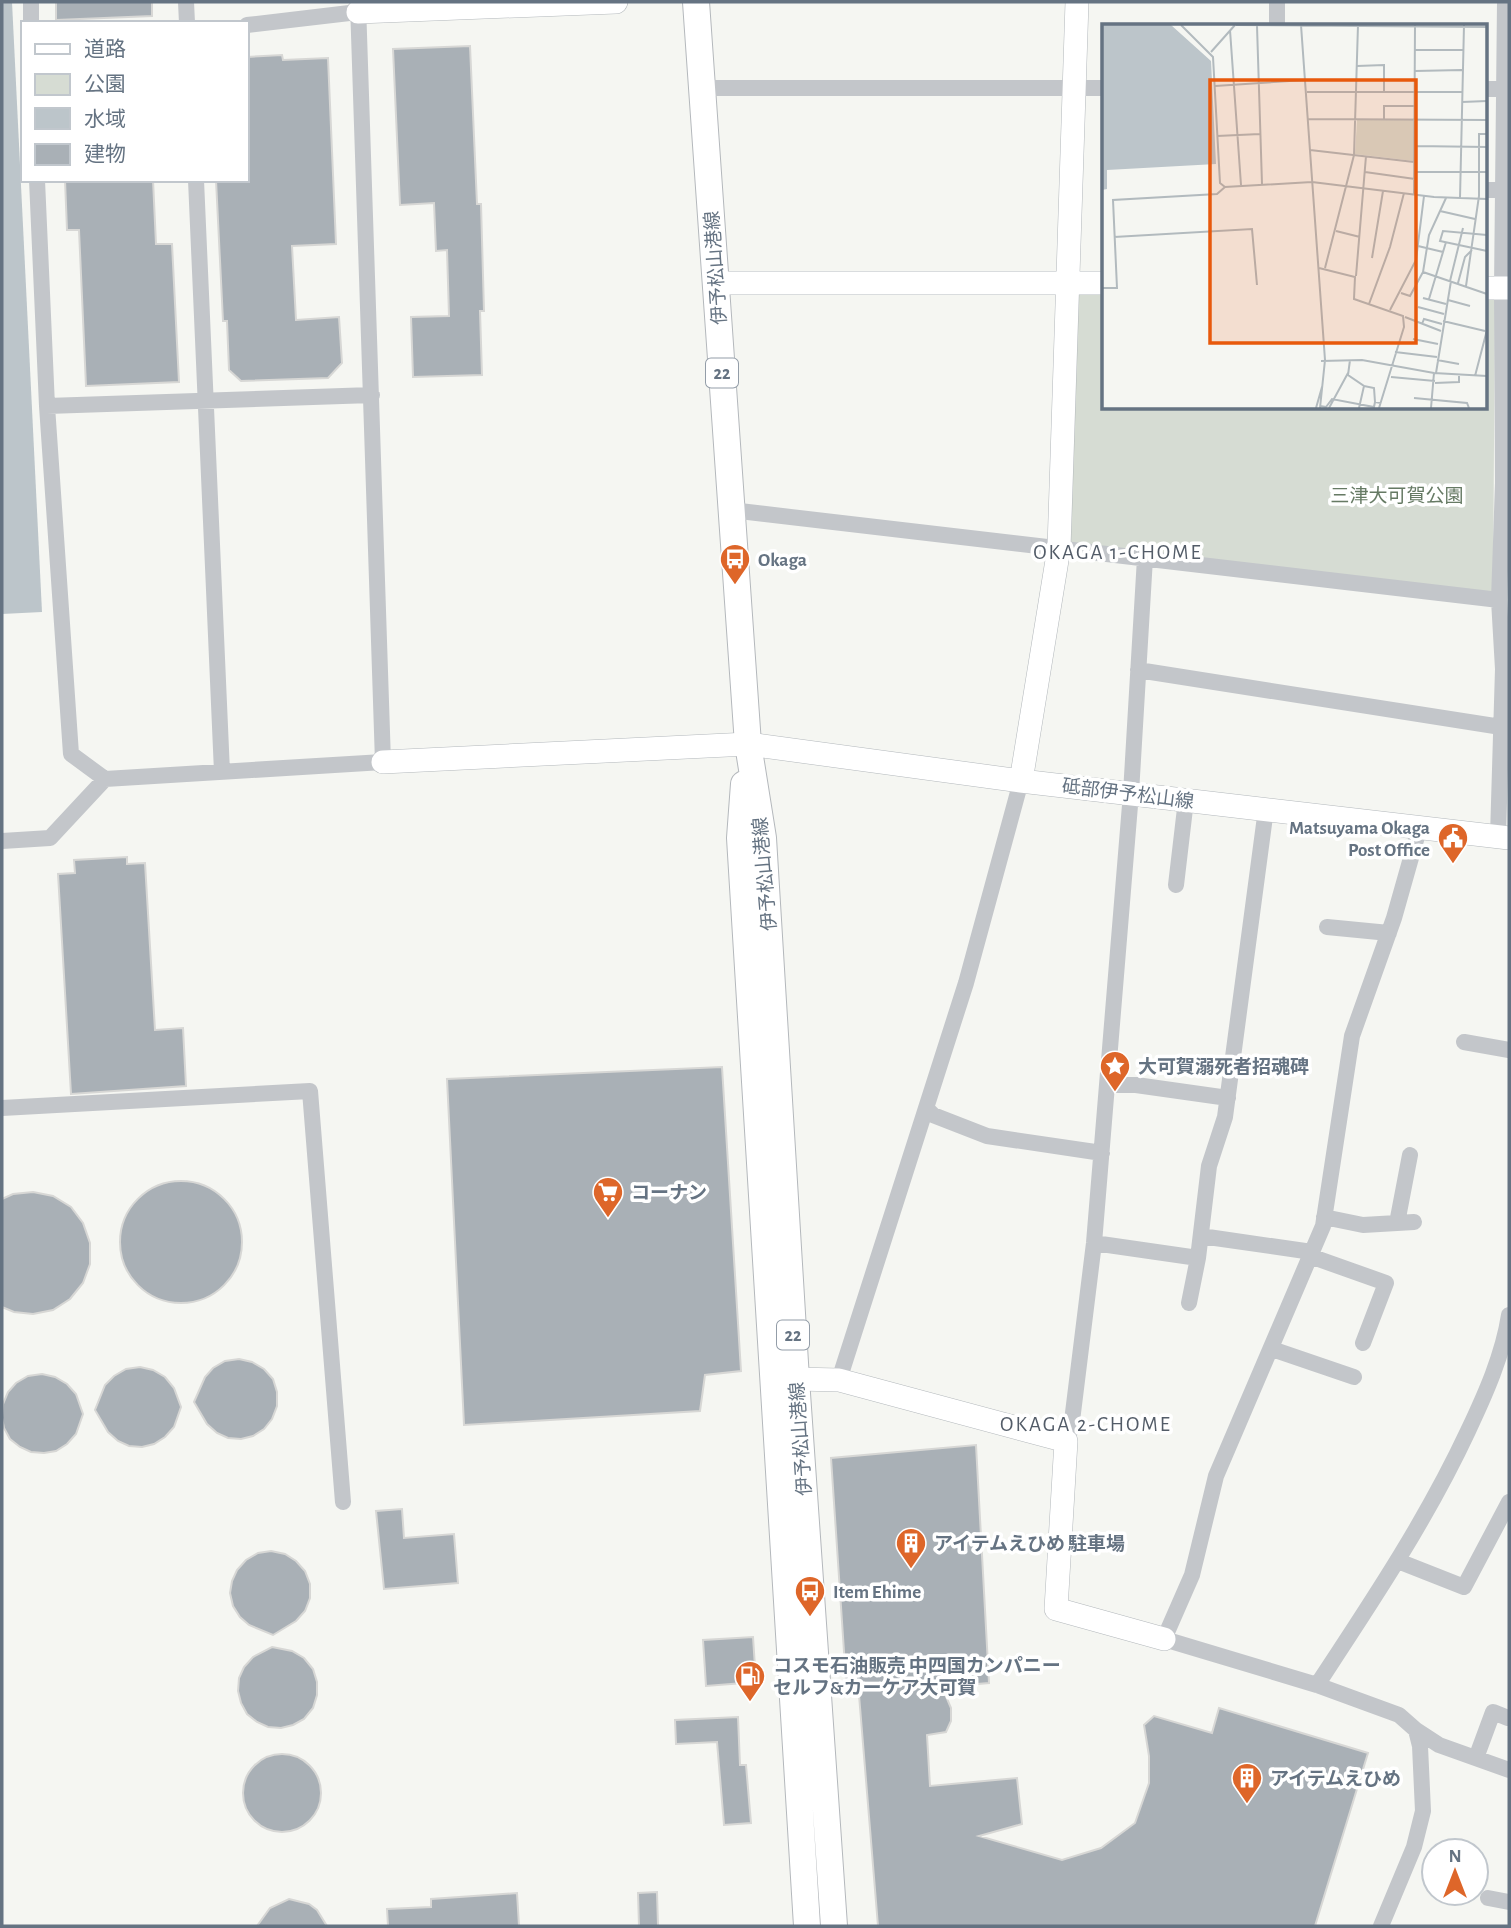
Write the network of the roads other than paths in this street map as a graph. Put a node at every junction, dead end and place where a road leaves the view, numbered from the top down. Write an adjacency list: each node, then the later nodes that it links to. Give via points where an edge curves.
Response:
1 (31, 2): 9 (street)
2 (186, 2): 10 (street)
3 (616, 2): 8 (street)
4 (696, 2): 13 (main road, 伊予松山港線 / 22)
5 (1077, 2): 14 (street)
6 (1277, 2): 11 (street)
7 (1504, 2): 17 (street)
8 (358, 7): 12 (street); 26 (street)
9 (31, 21)
10 (187, 21)
11 (1277, 24)
12 (248, 25)
13 (703, 88): 14 (street); 23 (main road, 伊予松山港線 / 22)
14 (1075, 88): 15 (street); 22 (street)
15 (1102, 88)
16 (1486, 89): 17 (street)
17 (1507, 89): 21 (street)
18 (37, 182): 28 (street)
19 (196, 182): 27 (street)
20 (1486, 190): 21 (street)
21 (1503, 190): 25 (street)
22 (1069, 282): 23 (street); 24 (street); 32 (street)
23 (716, 283): 31 (main road, 伊予松山港線 / 22)
24 (1102, 283)
25 (1499, 288): 29 (street)
26 (372, 395): 27 (street); 39 (street)
27 (207, 401): 28 (street); 40 (street)
28 (47, 406): 41 (street, via 71,754)
29 (1506, 432): 30 (street)
30 (1506, 483): 34 (street)
31 (731, 510): 32 (street); 38 (main road, 伊予松山港線 / 22)
32 (1059, 548): 33 (street); 42 (street)
33 (1145, 558): 34 (street); 36 (street)
34 (1499, 600): 35 (street)
35 (1506, 669): 37 (street)
36 (1138, 670): 37 (street); 43 (street)
37 (1501, 727): 47 (street)
38 (748, 744): 39 (street, 砥部伊予松山線); 42 (street, 砥部伊予松山線); 72 (main road, 伊予松山港線 / 22, via 763,838); 86 (main road, 伊予松山港線 / 22, via 740,838)
39 (383, 762): 40 (street)
40 (222, 772): 41 (street)
41 (105, 779): 48 (street, via 50,838)
42 (1021, 781): 43 (street, 砥部伊予松山線); 57 (street)
43 (1131, 793): 44 (street, 砥部伊予松山線); 54 (street)
44 (1186, 800): 45 (street, 砥部伊予松山線); 49 (street)
45 (1266, 809): 46 (street, 砥部伊予松山線); 55 (street)
46 (1420, 826): 47 (street, 砥部伊予松山線); 51 (street)
47 (1504, 837)
48 (2, 841)
49 (1176, 885)
50 (1327, 927): 51 (street)
51 (1389, 933): 60 (street, via 1352,1036)
52 (1464, 1042): 53 (street)
53 (1509, 1050)
54 (1107, 1085): 55 (street); 58 (street)
55 (1228, 1098): 63 (street, via 1209,1166)
56 (2, 1108): 75 (street, via 310,1091)
57 (927, 1109): 58 (street, via 987,1136); 73 (street)
58 (1102, 1153): 64 (street)
59 (1410, 1155): 62 (street)
60 (1324, 1217): 62 (street, via 1363,1225); 65 (street)
61 (1414, 1222): 62 (street)
62 (1397, 1223)
63 (1201, 1236): 65 (street); 66 (street)
64 (1094, 1242): 66 (street); 74 (street, via 1072,1429)
65 (1311, 1254): 69 (street, via 1386,1283); 70 (street)
66 (1198, 1258): 67 (street)
67 (1189, 1303)
68 (1509, 1315): 77 (street, via 1485,1394)
69 (1363, 1343)
70 (1272, 1349): 71 (street); 78 (street, via 1216,1476 1192,1576)
71 (1354, 1377)
72 (796, 1379): 73 (street); 87 (main road, 伊予松山港線 / 22)
73 (839, 1380): 74 (street)
74 (1066, 1441): 78 (street, via 1056,1609)
75 (343, 1502)
76 (1509, 1502): 77 (street, via 1464,1587)
77 (1398, 1561): 79 (street)
78 (1164, 1639): 79 (street)
79 (1317, 1685): 81 (street, via 1399,1715)
80 (1508, 1718): 82 (street, via 1493,1712)
81 (1416, 1730): 82 (street, via 1439,1745); 88 (street, via 1423,1811 1414,1847)
82 (1476, 1758): 83 (street)
83 (1509, 1770)
84 (1490, 1898): 85 (street)
85 (1509, 1902)
86 (807, 1926)
87 (834, 1926)
88 (1381, 1926)

